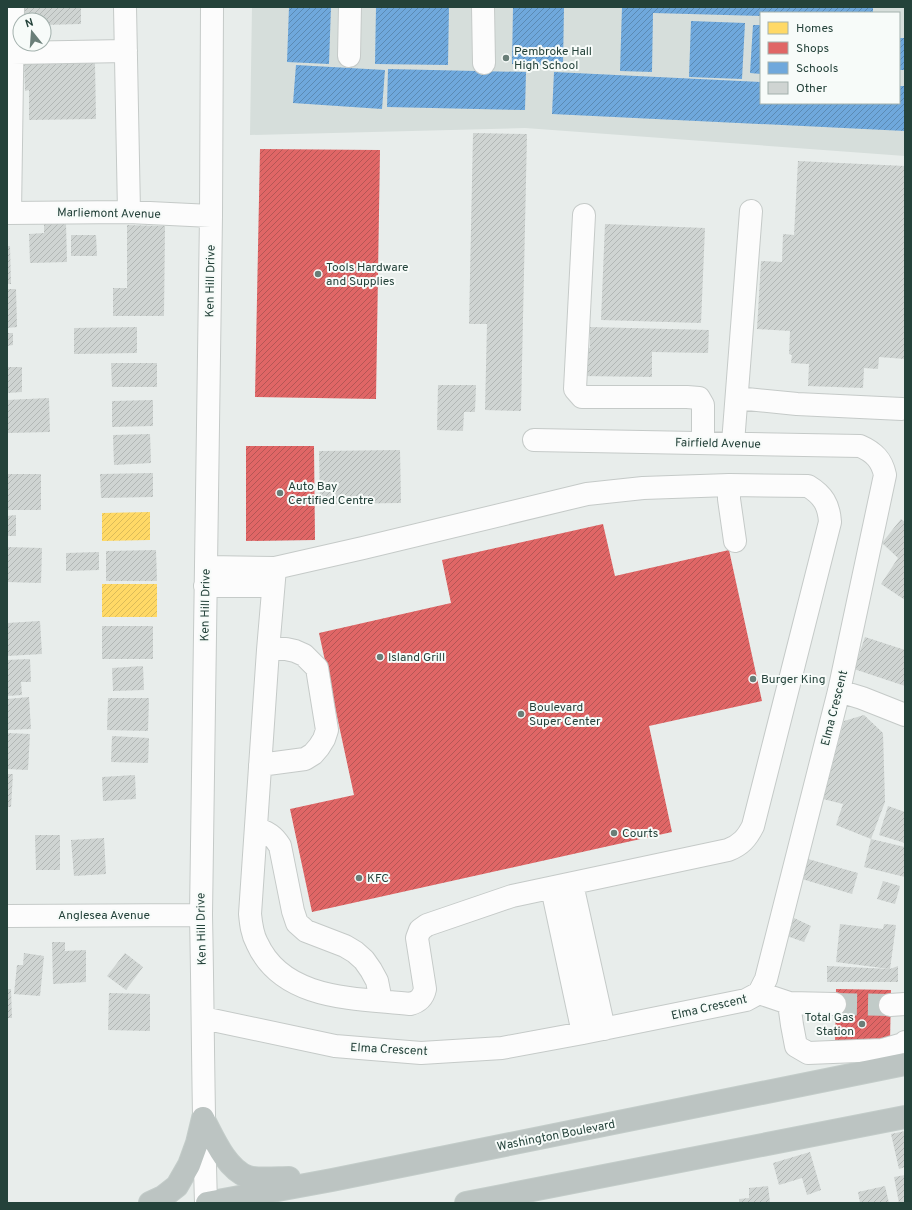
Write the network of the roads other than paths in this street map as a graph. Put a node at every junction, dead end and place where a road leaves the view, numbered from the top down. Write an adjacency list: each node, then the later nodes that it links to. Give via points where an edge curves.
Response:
1 (13, 7): 7 (street)
2 (125, 7): 6 (street)
3 (212, 7): 13 (street, Ken Hill Drive)
4 (350, 7): 8 (street)
5 (483, 7): 9 (street)
6 (126, 51): 7 (street); 10 (street)
7 (12, 53): 12 (street)
8 (349, 56)
9 (484, 63)
10 (129, 212): 12 (street, Marliemont Avenue); 13 (street, Marliemont Avenue)
11 (751, 212): 15 (street)
12 (8, 213)
13 (211, 216): 23 (street, Ken Hill Drive)
14 (584, 216): 18 (street, via 576,389 582,397 699,398 703,405)
15 (736, 398): 16 (street); 19 (street)
16 (902, 409)
17 (534, 440): 18 (street, Fairfield Avenue)
18 (702, 443): 19 (street, Fairfield Avenue)
19 (733, 443): 20 (street, Fairfield Avenue, via 860,446 868,449 880,460)
20 (885, 475): 26 (street, Elma Crescent)
21 (729, 485): 22 (street); 24 (street, via 643,488 587,494 363,548); 30 (street, via 808,486 822,497 830,514 753,826 744,841 728,850)
22 (735, 541)
23 (205, 576): 24 (street); 31 (street, Ken Hill Drive)
24 (274, 577): 25 (street)
25 (268, 650): 28 (street); 28 (street, via 277,648 295,651 304,655 317,668 327,730 319,747 305,759)
26 (839, 691): 27 (street); 33 (street, Elma Crescent, via 766,980)
27 (905, 715)
28 (260, 765): 29 (street)
29 (256, 829): 34 (street, via 268,832 280,846 297,923 306,931 345,946 364,960 376,981); 34 (street, via 250,914 256,942 263,955 272,967 291,981 312,991 336,997)
30 (562, 886): 34 (street, via 512,896 423,928 416,942 425,989 422,997 410,1004); 38 (street)
31 (201, 915): 32 (street, Anglesea Avenue); 37 (street, Ken Hill Drive)
32 (7, 916)
33 (759, 993): 35 (street); 38 (street, Elma Crescent, via 746,1000)
34 (381, 1001)
35 (789, 1003): 36 (street); 39 (street, via 796,1046 808,1054 882,1050)
36 (835, 1004)
37 (203, 1018): 38 (street, Elma Crescent, via 335,1046 421,1052 502,1048); 42 (street, Ken Hill Drive)
38 (594, 1031)
39 (905, 1042)
40 (905, 1064): 43 (highway, Washington Boulevard)
41 (905, 1117): 46 (highway)
42 (203, 1118): 43 (highway, via 220,1151 235,1168 248,1177); 44 (highway, via 189,1165 177,1186); 45 (street, Ken Hill Drive)
43 (332, 1180): 45 (highway, Washington Boulevard)
44 (150, 1203)
45 (207, 1203)
46 (466, 1203)

